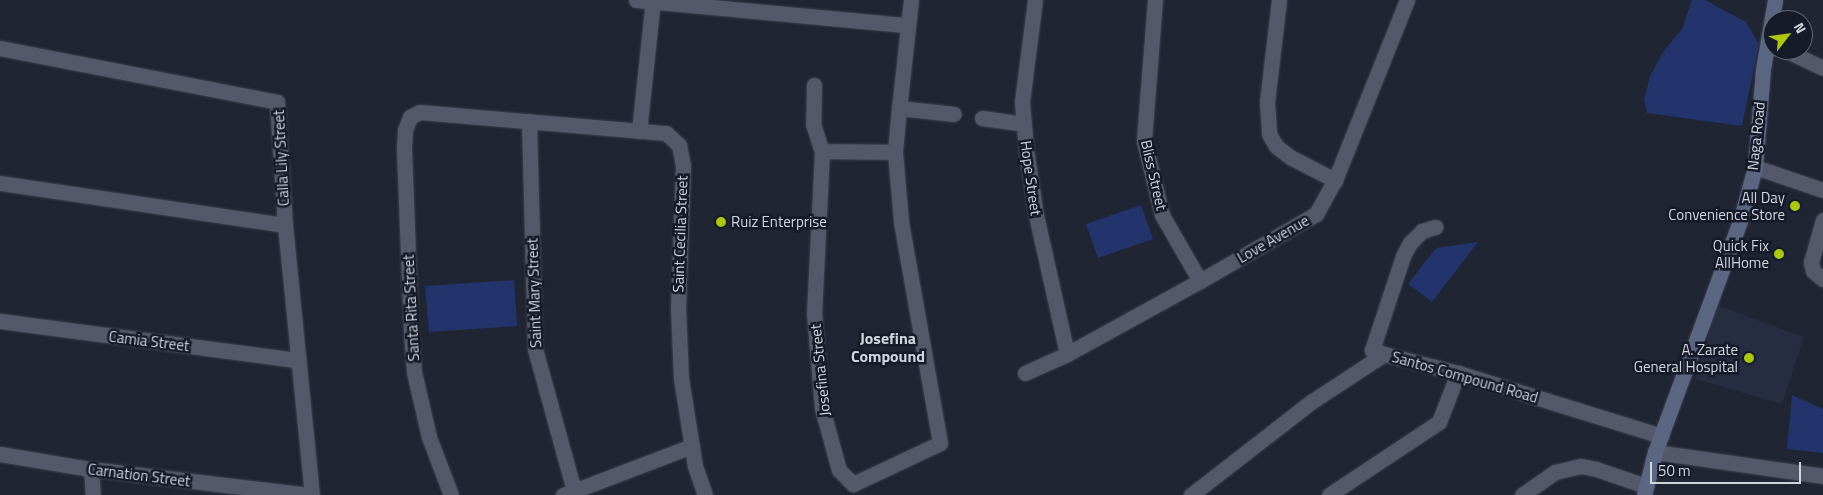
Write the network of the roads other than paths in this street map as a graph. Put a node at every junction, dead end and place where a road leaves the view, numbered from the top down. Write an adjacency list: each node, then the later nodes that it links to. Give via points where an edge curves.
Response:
1 (636, 0): 7 (street)
2 (911, 0): 9 (street, Josefina Street)
3 (1035, 0): 20 (street, Hope Street, via 1022,102)
4 (1155, 0): 32 (street, Bliss Street, via 1144,141 1162,215)
5 (1279, 0): 25 (street, via 1267,102 1269,134 1276,146 1290,157)
6 (1407, 0): 25 (street, Love Avenue)
7 (653, 1): 8 (street); 21 (street)
8 (786, 6): 9 (street)
9 (908, 25): 15 (street, Josefina Street)
10 (0, 48): 29 (street, Calla Lily Street, via 278,102)
11 (1768, 60): 24 (main road, Naga Road)
12 (1806, 60): 13 (street)
13 (1823, 68)
14 (814, 85): 22 (street, Josefina Street, via 813,124)
15 (899, 108): 16 (street); 23 (street, Josefina Street)
16 (954, 114)
17 (410, 117): 19 (street, Saint Cecilia Street, via 420,112); 49 (street, Santa Rita Street, via 404,146 414,372 429,437)
18 (982, 118): 20 (street)
19 (530, 121): 21 (street, Saint Cecilia Street); 46 (street, Saint Mary Street, via 535,349)
20 (1024, 124): 34 (street, Hope Street, via 1036,215)
21 (639, 131): 40 (street, Saint Cecilia Street, via 666,133 679,144 682,158 678,307 680,378)
22 (822, 151): 23 (street); 23 (street, Josefina Street, via 814,313 822,408 839,470 853,484 940,443 904,240)
23 (895, 152)
24 (1754, 167): 27 (street); 39 (main road, Naga Road, via 1741,218)
25 (1334, 180): 32 (street, Love Avenue, via 1316,214)
26 (0, 183): 29 (street)
27 (1823, 190)
28 (1823, 220): 31 (street, via 1811,262 1813,271)
29 (285, 225): 36 (street, Calla Lily Street)
30 (1435, 227): 35 (street, via 1422,230 1403,256 1372,350)
31 (1823, 279)
32 (1200, 281): 34 (street, Love Avenue)
33 (0, 321): 36 (street, Camia Street)
34 (1067, 354): 37 (street, Love Avenue)
35 (1384, 354): 38 (street, Santos Compound Road); 51 (street, Santos Compound Road, via 1311,402)
36 (298, 360): 48 (street, Calla Lily Street)
37 (1025, 373)
38 (1458, 373): 39 (street, Santos Compound Road); 52 (street, via 1439,422)
39 (1661, 436): 41 (main road, Naga Road)
40 (692, 446): 46 (street); 50 (street, Saint Cecilia Street)
41 (1656, 452): 44 (street); 45 (main road, Naga Road)
42 (0, 454): 43 (street, Carnation Street)
43 (91, 469): 47 (street); 48 (street, Carnation Street)
44 (1823, 476)
45 (1645, 491): 53 (street, via 1596,468 1581,466 1555,472)
46 (568, 493)
47 (93, 495)
48 (310, 495)
49 (451, 495)
50 (705, 495)
51 (1191, 495)
52 (1329, 495)
53 (1522, 495)

